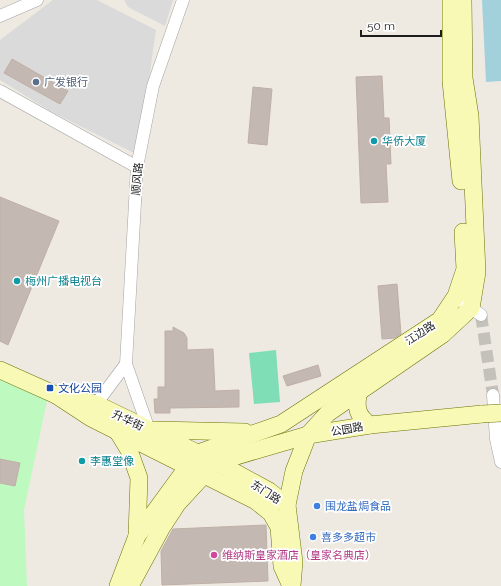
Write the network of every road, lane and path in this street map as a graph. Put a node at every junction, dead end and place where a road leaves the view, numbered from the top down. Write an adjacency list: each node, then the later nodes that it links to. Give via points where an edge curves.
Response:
1 (37, 0): 5 (street)
2 (183, 0): 7 (street, 顺风路, via 153,86)
3 (451, 0): 8 (main road, 江边路, via 452,81 461,164 464,268)
4 (463, 0): 9 (main road, via 464,78 470,116 477,272)
5 (0, 16)
6 (0, 91): 7 (street)
7 (136, 167): 10 (street, 顺风路)
8 (456, 296): 9 (street); 20 (main road, 江边路, via 440,320 281,424)
9 (476, 311): 12 (main road, 江边路)
10 (126, 364): 15 (street); 18 (street, 顺风路)
11 (0, 370): 13 (main road, 升华街)
12 (358, 391): 17 (main road, via 357,411 361,419); 21 (main road, 江边路, via 328,413)
13 (56, 395): 15 (main road, 升华街); 19 (main road, 升华街)
14 (493, 395): 23 (street, via 496,439)
15 (96, 404): 18 (main road, 升华街)
16 (501, 413): 17 (main road, 公园路, bridge)
17 (370, 425): 21 (main road, 公园路)
18 (149, 430): 20 (main road); 22 (main road, 升华街)
19 (118, 432): 24 (main road, 升华街); 27 (main road, via 129,450 139,478)
20 (255, 433): 22 (main road, 江边路)
21 (308, 435): 25 (main road, 公园路); 26 (main road, via 294,471)
22 (198, 453): 24 (main road); 25 (main road, 升华街)
23 (501, 462)
24 (188, 467): 25 (main road, 升华街); 27 (main road)
25 (210, 469): 26 (main road, 东门路, via 269,491); 28 (main road, via 177,504); 29 (main road, 东门路, via 271,513 279,527 282,566)
26 (287, 505): 29 (main road, 东门路, via 294,562)
27 (137, 536): 28 (main road)
28 (124, 585)
29 (291, 586)

